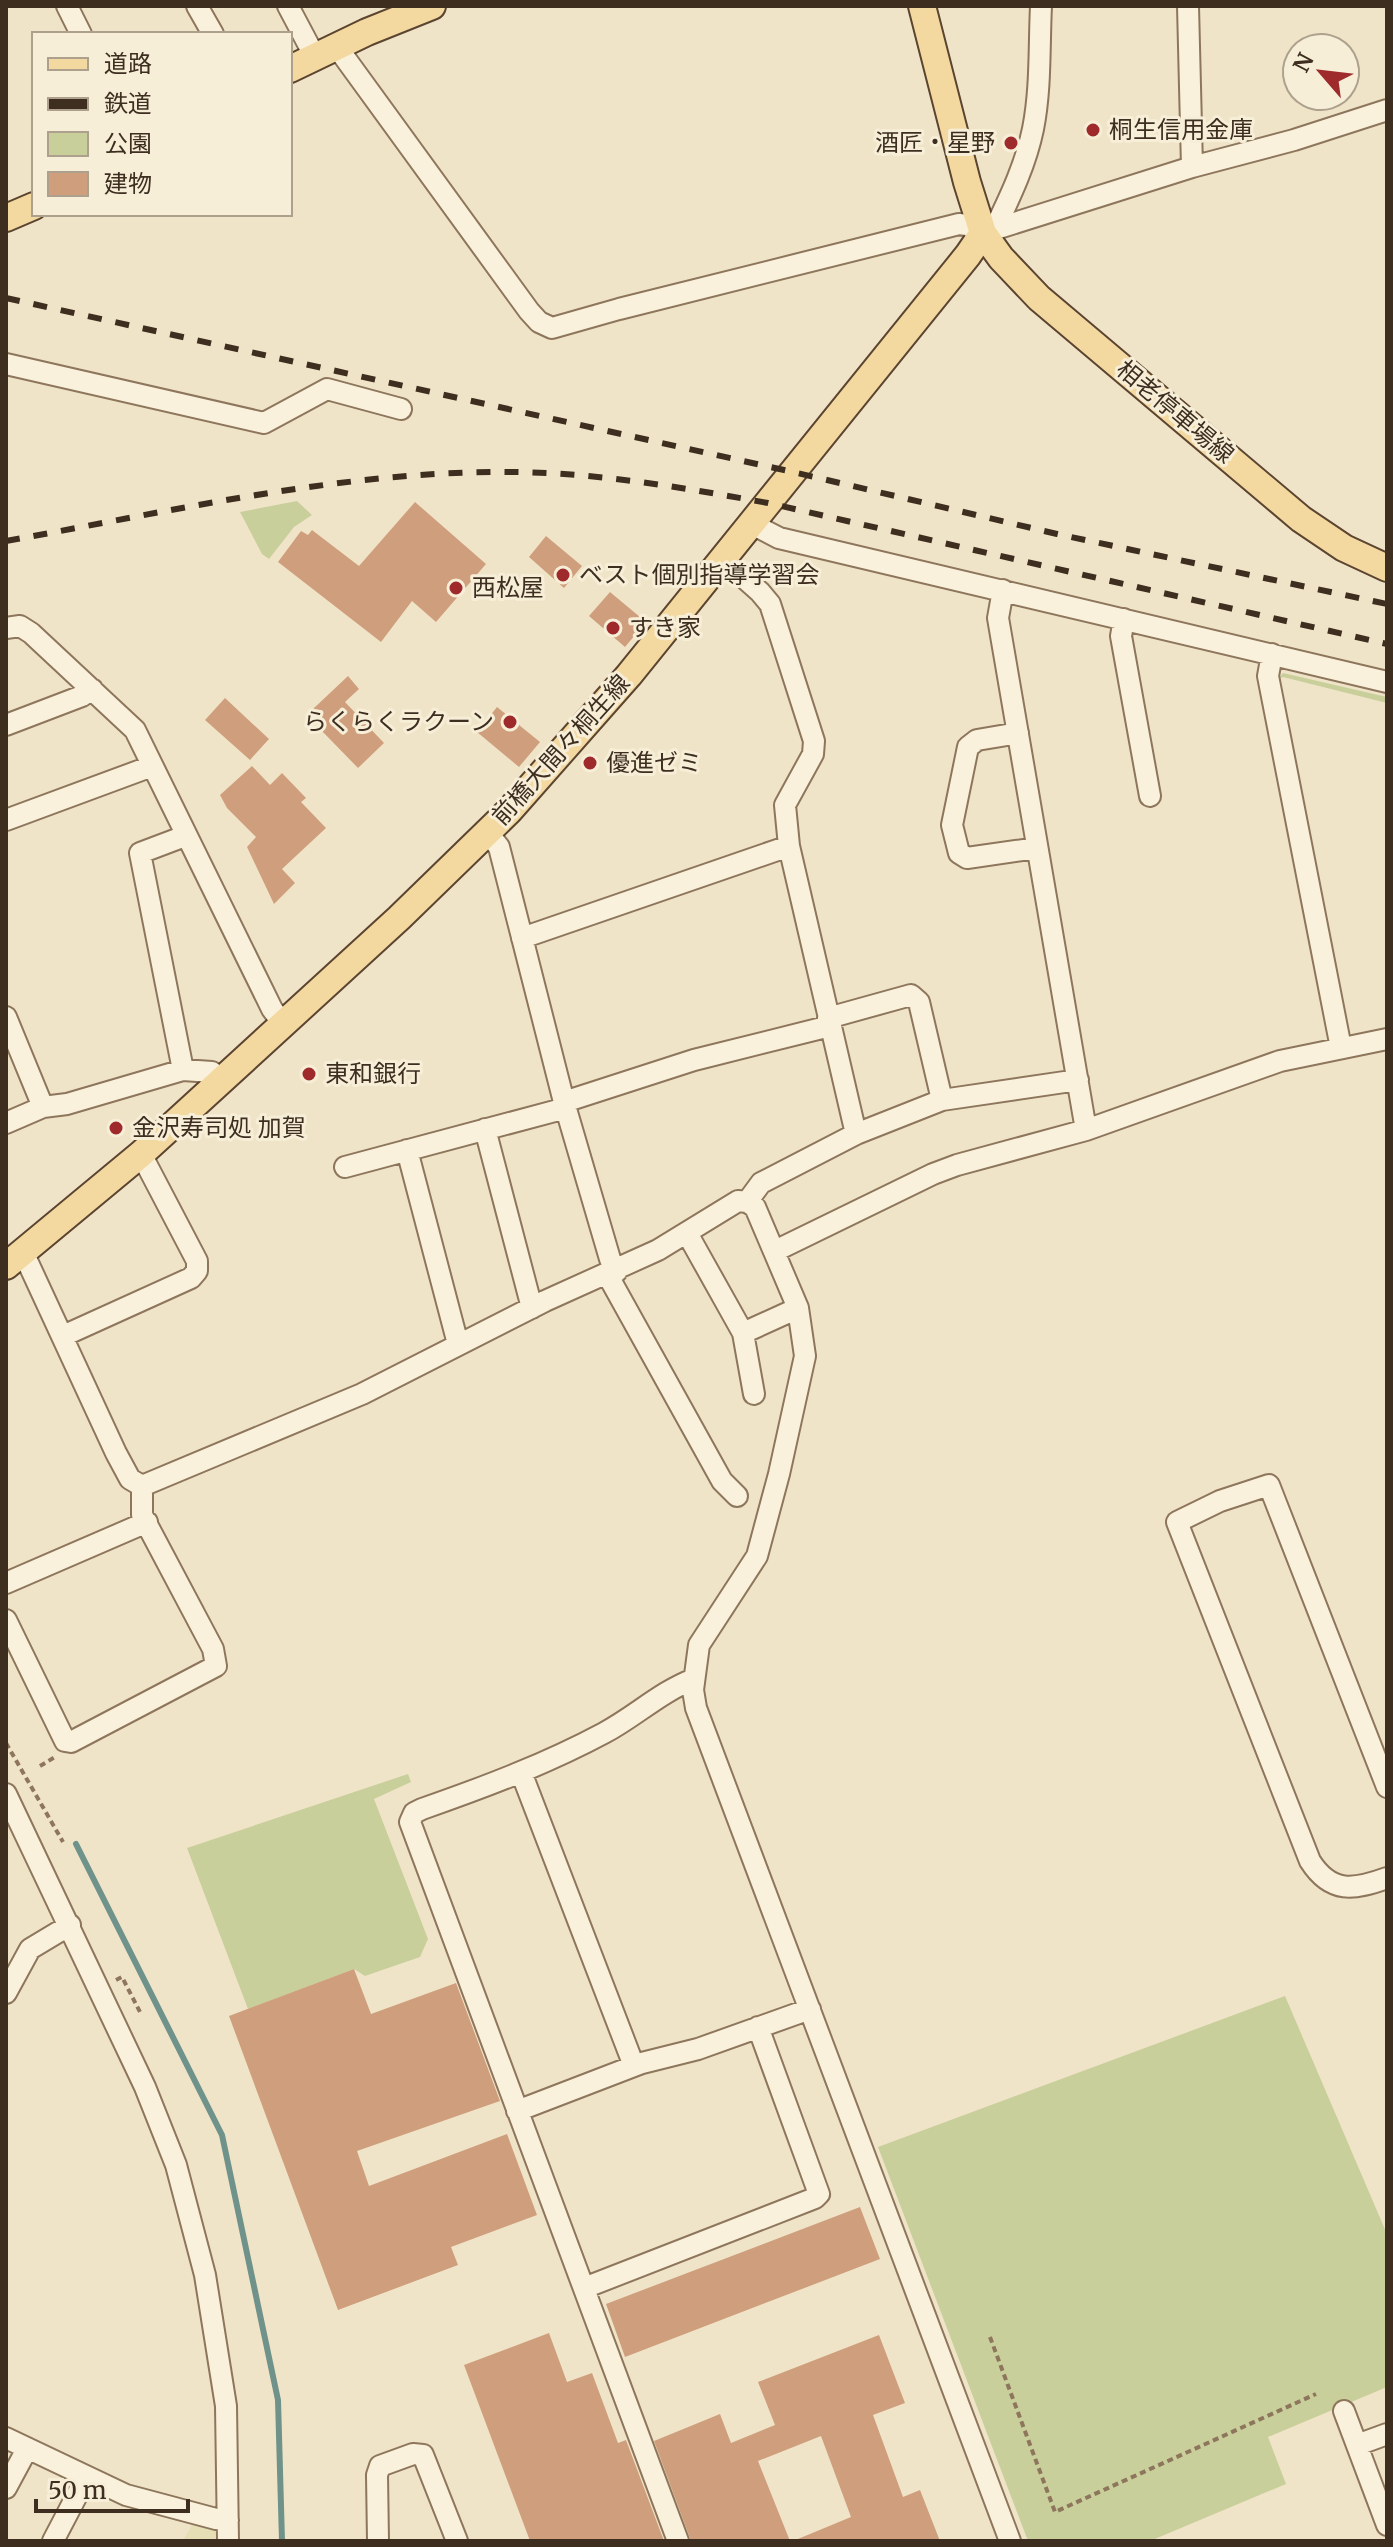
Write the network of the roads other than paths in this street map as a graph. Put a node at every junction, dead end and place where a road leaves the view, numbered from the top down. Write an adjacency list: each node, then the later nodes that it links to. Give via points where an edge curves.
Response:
1 (67, 6): 8 (street)
2 (197, 6): 9 (street)
3 (288, 6): 10 (street)
4 (922, 6): 14 (main road, via 967,182)
5 (1041, 6): 14 (street, via 1033,129 1016,184)
6 (1188, 6): 13 (street)
7 (421, 8): 10 (main road)
8 (80, 32)
9 (212, 32)
10 (326, 52): 11 (main road); 14 (street, via 529,311 552,328 959,224)
11 (292, 68)
12 (1387, 110): 13 (street)
13 (1192, 167): 14 (street)
14 (989, 230): 17 (main road, 前橋大間々桐生線); 19 (main road, 相老停車場線, via 1001,258 1039,298 1301,519)
15 (6, 364): 16 (street, via 264,423 327,389)
16 (401, 409)
17 (752, 524): 18 (main road, 前橋大間々桐生線); 20 (street, via 779,538)
18 (723, 559): 31 (main road, 前橋大間々桐生線, via 616,691); 33 (street, via 770,604 814,741 813,754 785,805)
19 (1387, 568)
20 (1003, 590): 21 (street); 27 (street, via 998,618)
21 (1124, 619): 23 (street); 29 (street, via 1121,636)
22 (6, 628): 25 (street, via 20,626 31,633)
23 (1272, 654): 24 (street); 40 (street, via 1268,676)
24 (1387, 682)
25 (92, 689): 26 (street); 28 (street, via 135,730)
26 (6, 725)
27 (1018, 733): 34 (street); 34 (street, via 977,740 968,747 952,825 959,853 967,858)
28 (152, 766): 30 (street); 32 (street)
29 (1150, 796)
30 (6, 820)
31 (488, 833): 35 (street, via 499,847); 38 (main road, 前橋大間々桐生線)
32 (185, 836): 38 (street); 41 (street, via 140,853)
33 (789, 846): 35 (street); 37 (street)
34 (1037, 848): 42 (street)
35 (522, 938): 45 (street)
36 (6, 1017): 46 (street)
37 (829, 1022): 44 (street, via 911,995 919,1002); 45 (street, via 674,1066); 50 (street)
38 (284, 1025): 43 (main road, 前橋大間々桐生線)
39 (1387, 1039): 40 (street)
40 (1341, 1048): 49 (street, via 1280,1061)
41 (183, 1070): 43 (street, via 212,1072); 46 (street)
42 (1078, 1080): 44 (street); 49 (street)
43 (222, 1081): 52 (main road, 前橋大間々桐生線)
44 (942, 1100): 50 (street)
45 (565, 1105): 48 (street); 58 (street)
46 (43, 1107): 47 (street)
47 (6, 1123)
48 (485, 1129): 51 (street); 59 (street)
49 (1086, 1130): 56 (street, via 933,1174)
50 (856, 1134): 54 (street, via 761,1183)
51 (407, 1150): 53 (street); 63 (street)
52 (141, 1154): 57 (main road, 前橋大間々桐生線); 62 (street, via 197,1261 197,1271)
53 (345, 1167)
54 (747, 1202): 55 (street, via 738,1201); 56 (street, via 755,1207)
55 (687, 1233): 58 (street); 61 (street)
56 (775, 1251): 60 (street)
57 (14, 1259): 62 (street)
58 (612, 1273): 59 (street); 66 (street, via 722,1481)
59 (532, 1308): 63 (street)
60 (798, 1308): 61 (street); 70 (street, via 805,1356 757,1556 706,1631)
61 (743, 1333): 64 (street)
62 (63, 1336): 65 (street, via 130,1479)
63 (458, 1344): 65 (street, via 362,1394)
64 (754, 1394)
65 (142, 1486): 67 (street)
66 (737, 1496)
67 (147, 1522): 68 (street); 69 (street, via 213,1649 216,1666 211,1671 65,1741)
68 (6, 1583)
69 (6, 1620)
70 (694, 1679): 71 (street, via 571,1751); 77 (street, via 696,1708)
71 (521, 1772): 79 (street); 80 (street, via 422,1809 410,1822)
72 (1387, 1787): 74 (street, via 1269,1485 1177,1522 1310,1861 1319,1875 1346,1888)
73 (8, 1805): 75 (street)
74 (1387, 1878)
75 (70, 1925): 76 (street, via 30,1949); 89 (street, via 176,2165 205,2275 226,2406)
76 (6, 1993)
77 (810, 2009): 78 (street); 96 (street)
78 (758, 2027): 79 (street); 81 (street, via 819,2194)
79 (634, 2066): 80 (street)
80 (517, 2111): 81 (street)
81 (584, 2288): 95 (street)
82 (1344, 2411): 85 (street)
83 (1387, 2434): 85 (street)
84 (6, 2438): 86 (street)
85 (1357, 2445): 90 (street)
86 (27, 2449): 87 (street); 88 (street)
87 (86, 2478): 89 (street, via 126,2495); 91 (street)
88 (6, 2488)
89 (228, 2520): 92 (street)
90 (1387, 2525)
91 (53, 2541)
92 (228, 2541)
93 (378, 2541): 94 (street, via 380,2466 413,2454 423,2455)
94 (457, 2541)
95 (678, 2541)
96 (1010, 2541)

